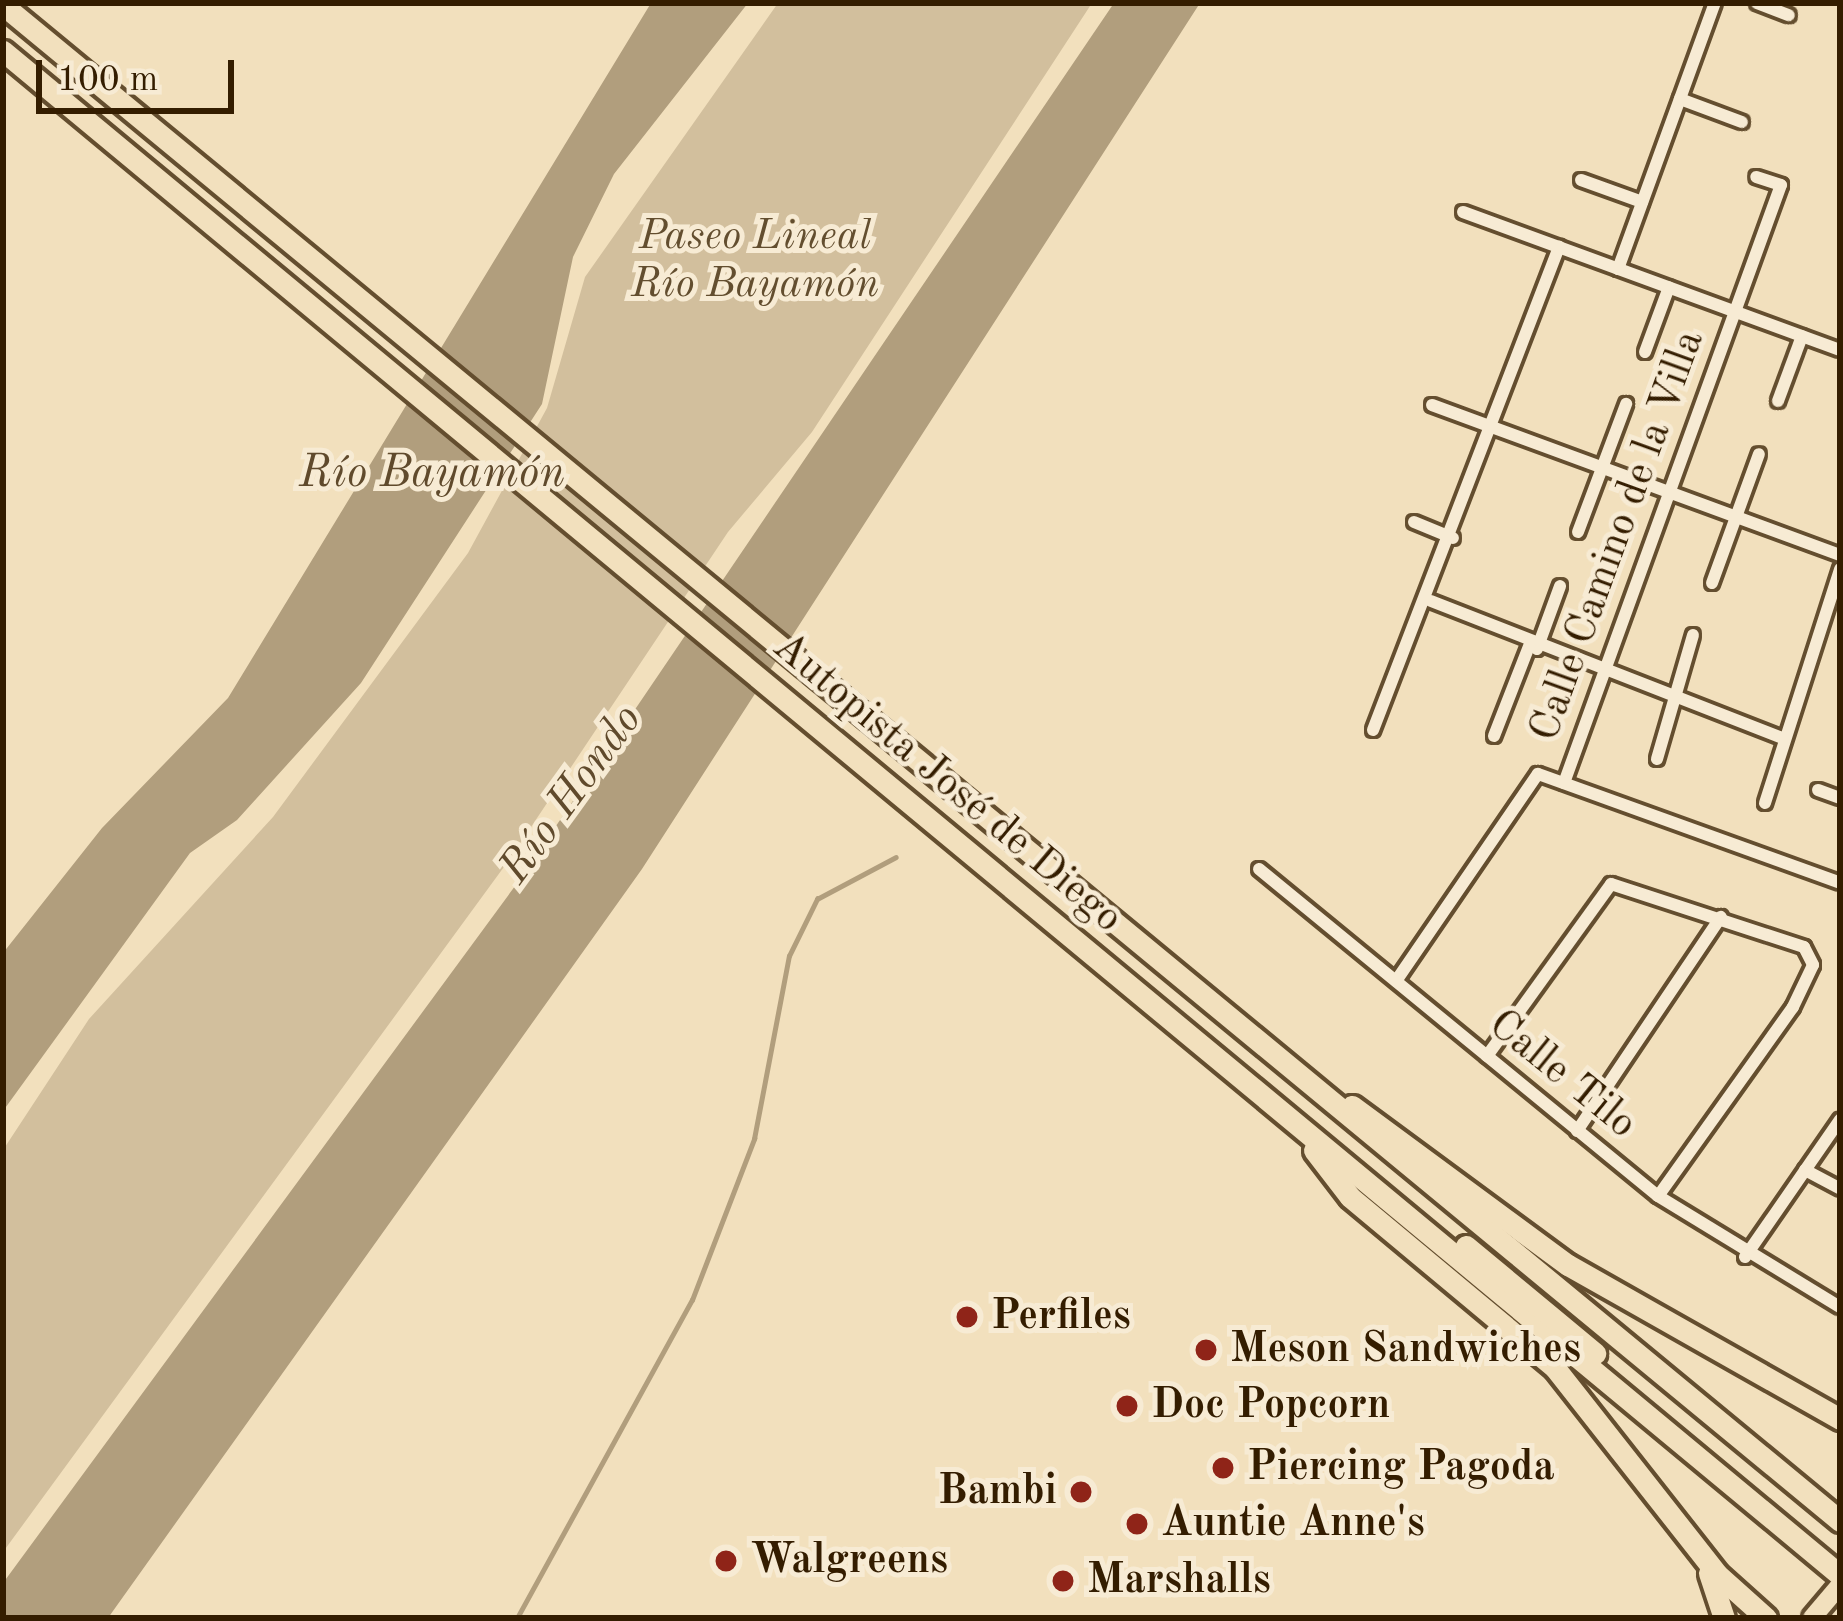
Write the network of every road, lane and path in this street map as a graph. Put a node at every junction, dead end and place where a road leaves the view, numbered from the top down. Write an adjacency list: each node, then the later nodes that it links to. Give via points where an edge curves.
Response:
1 (1715, 3): 6 (street)
2 (1756, 3): 4 (street)
3 (3, 5): 42 (highway, Autopista José de Diego)
4 (1790, 15)
5 (3, 51): 53 (highway, Autopista José de Diego)
6 (1680, 99): 7 (street); 10 (street)
7 (1742, 122)
8 (1756, 177): 15 (street, Calle Camino de la Villa, via 1781,185)
9 (1581, 180): 10 (street)
10 (1642, 202): 13 (street)
11 (1463, 212): 12 (street)
12 (1559, 248): 13 (street); 22 (street)
13 (1618, 269): 14 (street)
14 (1669, 287): 15 (street); 18 (street)
15 (1735, 311): 16 (street); 25 (street, Calle Camino de la Villa)
16 (1802, 336): 17 (street); 19 (street)
17 (1840, 350)
18 (1645, 352)
19 (1778, 401)
20 (1626, 404): 24 (street)
21 (1432, 405): 22 (street)
22 (1493, 428): 24 (street); 29 (street)
23 (1759, 454): 26 (street)
24 (1602, 468): 25 (street); 28 (street)
25 (1669, 492): 26 (street); 37 (street, Calle Camino de la Villa)
26 (1736, 516): 30 (street); 32 (street)
27 (1414, 523): 29 (street)
28 (1578, 532)
29 (1453, 538): 34 (street)
30 (1840, 555)
31 (1840, 569): 41 (street)
32 (1712, 583)
33 (1560, 586): 36 (street)
34 (1431, 601): 36 (street); 39 (street, via 1411,626)
35 (1693, 635): 38 (street)
36 (1533, 647): 37 (street); 40 (street)
37 (1603, 673): 38 (street); 44 (street, Calle Camino de la Villa)
38 (1671, 697): 41 (street); 43 (street)
39 (1373, 730)
40 (1494, 736)
41 (1780, 737): 47 (street)
42 (900, 748): 54 (highway, Autopista José de Diego); 66 (highway, via 990,836)
43 (1657, 759)
44 (1564, 783): 49 (street); 51 (street, via 1526,778 1502,834)
45 (1818, 790): 46 (street)
46 (1839, 796)
47 (1765, 802)
48 (1259, 869): 51 (street, Calle Tilo)
49 (1840, 883)
50 (1721, 917): 52 (street, via 1611,884); 57 (street); 60 (street, via 1804,947 1814,965)
51 (1396, 981): 52 (street, Calle Tilo)
52 (1487, 1056): 57 (street, Calle Tilo)
53 (1228, 1068): 55 (highway, Autopista José de Diego); 66 (highway, via 1299,1108)
54 (1315, 1088): 63 (highway, via 1394,1127 1568,1265); 66 (highway, Autopista José de Diego)
55 (1292, 1120): 66 (highway, Autopista José de Diego); 67 (highway, via 1350,1197 1568,1382)
56 (1840, 1120): 58 (street)
57 (1577, 1131): 60 (street, Calle Tilo)
58 (1805, 1170): 59 (street); 61 (street)
59 (1840, 1189)
60 (1658, 1196): 61 (street, Calle Tilo)
61 (1745, 1257): 62 (street, Calle Tilo)
62 (1840, 1307)
63 (1806, 1398): 64 (highway); 65 (highway)
64 (1840, 1409)
65 (1840, 1419)
66 (1829, 1532): 68 (highway); 69 (highway, Autopista José de Diego)
67 (1702, 1556): 71 (highway); 72 (highway)
68 (1840, 1556)
69 (1840, 1575)
70 (1840, 1585): 73 (main road)
71 (1724, 1618)
72 (1766, 1618)
73 (1812, 1618)

